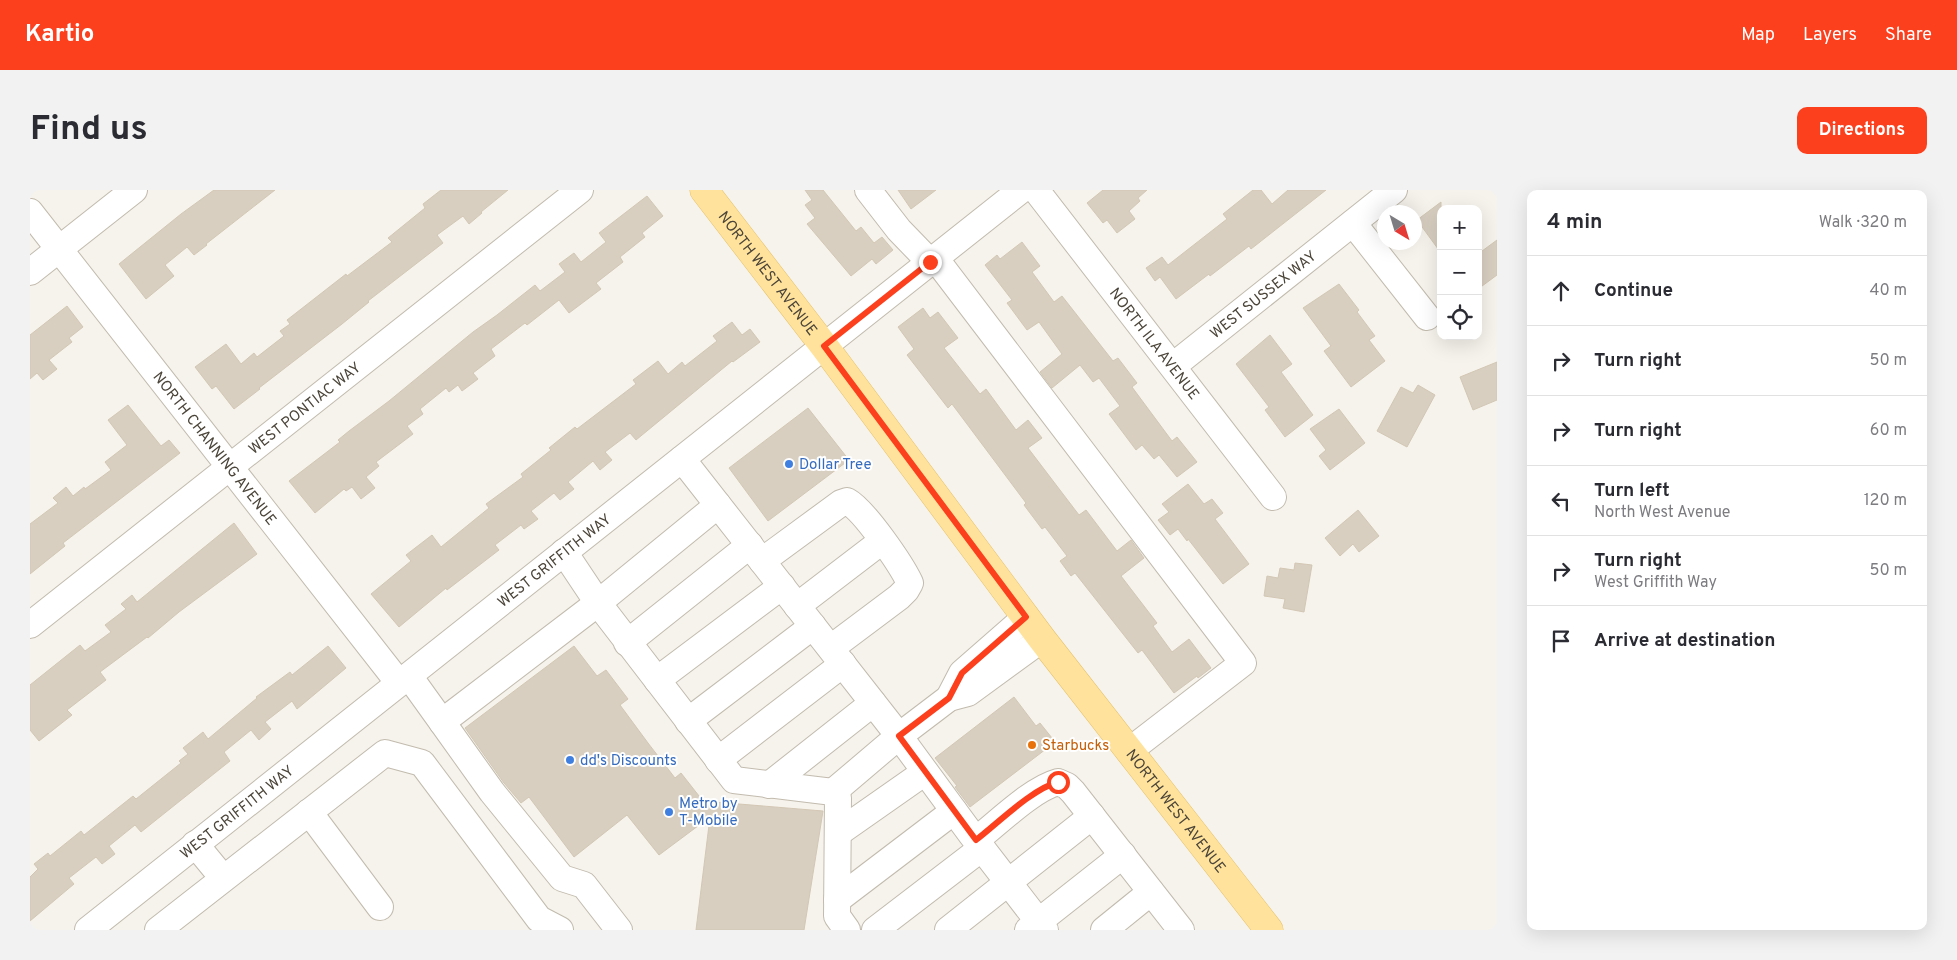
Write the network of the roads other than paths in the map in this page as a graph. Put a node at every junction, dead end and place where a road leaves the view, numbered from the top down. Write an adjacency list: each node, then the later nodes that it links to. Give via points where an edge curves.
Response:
1 (134, 190): 10 (street)
2 (580, 190): 17 (street, WEST PONTIAC WAY)
3 (704, 190): 14 (main road, NORTH WEST AVENUE)
4 (868, 190): 11 (street, via 899,230)
5 (1020, 190): 11 (street, WEST GRIFFITH WAY)
6 (1036, 190): 15 (street, NORTH ILA AVENUE)
7 (1394, 190): 9 (street, WEST SUSSEX WAY)
8 (30, 212): 10 (street, NORTH CHANNING AVENUE)
9 (1353, 222): 13 (street); 15 (street, WEST SUSSEX WAY)
10 (58, 249): 12 (street); 17 (street, NORTH CHANNING AVENUE)
11 (932, 260): 14 (street, WEST GRIFFITH WAY); 37 (street, via 1243,663)
12 (30, 272)
13 (1427, 317)
14 (824, 346): 16 (street, WEST GRIFFITH WAY); 25 (main road, NORTH WEST AVENUE)
15 (1173, 366): 18 (street, NORTH ILA AVENUE)
16 (682, 459): 19 (street); 21 (street, WEST GRIFFITH WAY)
17 (232, 467): 26 (street, WEST PONTIAC WAY); 30 (street, NORTH CHANNING AVENUE)
18 (1274, 497)
19 (718, 505): 22 (street); 23 (street)
20 (882, 541): 22 (street, via 859,510 847,501); 24 (street); 29 (street, via 910,583)
21 (564, 552): 23 (street); 30 (street, WEST GRIFFITH WAY)
22 (756, 553): 24 (street); 28 (street)
23 (598, 603): 28 (street); 35 (street)
24 (797, 606): 29 (street); 31 (street); 34 (street)
25 (1026, 617): 27 (main road, NORTH WEST AVENUE); 32 (street, via 962,673)
26 (30, 625)
27 (1042, 639): 32 (street, via 968,693); 37 (main road, NORTH WEST AVENUE)
28 (627, 642): 31 (street)
29 (837, 656): 33 (street); 38 (street)
30 (404, 680): 35 (street, NORTH CHANNING AVENUE); 46 (street, WEST GRIFFITH WAY)
31 (657, 680): 34 (street)
32 (949, 698): 36 (street)
33 (873, 703): 36 (street); 40 (street)
34 (688, 720): 38 (street)
35 (442, 722): 58 (street, NORTH CHANNING AVENUE, via 492,792 562,878 584,885)
36 (899, 736): 39 (street); 41 (street)
37 (1129, 751): 64 (main road, NORTH WEST AVENUE)
38 (718, 760): 40 (street, via 734,780)
39 (926, 772): 42 (street); 45 (street)
40 (769, 785): 41 (street)
41 (833, 792): 45 (street, via 838,798)
42 (954, 811): 47 (street); 52 (street)
43 (309, 812): 49 (street); 53 (street); 57 (street, via 385,754 422,763 539,919)
44 (1092, 816): 47 (street, via 1067,786 1058,782 1037,793); 48 (street); 50 (street)
45 (838, 833): 52 (street)
46 (195, 844): 49 (street); 55 (street, WEST GRIFFITH WAY)
47 (979, 844): 50 (street); 60 (street)
48 (1123, 855): 51 (street); 54 (street)
49 (223, 878): 56 (street)
50 (1009, 883): 54 (street); 61 (street)
51 (1151, 892): 62 (street); 63 (street)
52 (837, 900): 59 (street, via 837,916)
53 (380, 907)
54 (1038, 927)
55 (88, 930)
56 (158, 930)
57 (560, 930)
58 (619, 930)
59 (847, 930)
60 (875, 930)
61 (948, 930)
62 (1104, 930)
63 (1181, 930)
64 (1269, 930)

